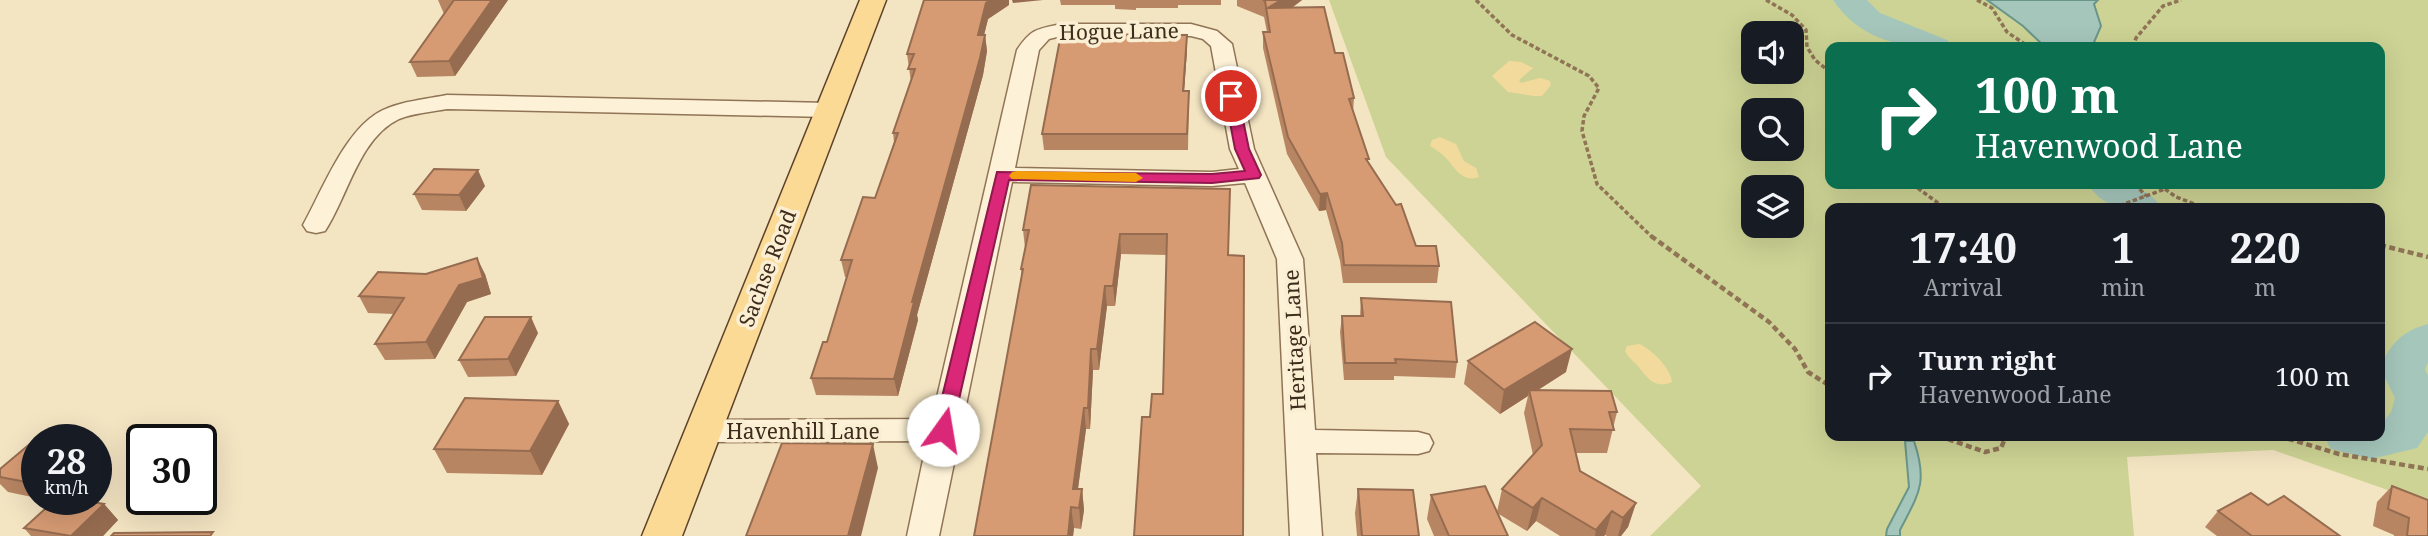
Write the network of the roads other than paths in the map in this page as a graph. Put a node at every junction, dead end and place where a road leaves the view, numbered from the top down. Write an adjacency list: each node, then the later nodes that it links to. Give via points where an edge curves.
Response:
1 (873, 0): 3 (main road, Sachse Road)
2 (1210, 35): 4 (street, Hogue Lane, via 1191,30 1061,30 1035,39 1028,50); 5 (street, Heritage Lane, via 1221,44 1242,149)
3 (828, 110): 6 (street, via 461,102 410,108 382,119 361,143); 8 (main road, Sachse Road)
4 (1002, 175): 5 (street, via 1212,179); 7 (street, Hogue Lane)
5 (1254, 175): 9 (street, Heritage Lane, via 1290,259)
6 (316, 225)
7 (943, 430): 8 (street, Havenhill Lane); 12 (street, Hogue Lane)
8 (705, 431): 11 (main road, Sachse Road)
9 (1300, 441): 10 (street); 13 (street, Heritage Lane)
10 (1418, 443)
11 (662, 536)
12 (923, 536)
13 (1306, 536)

